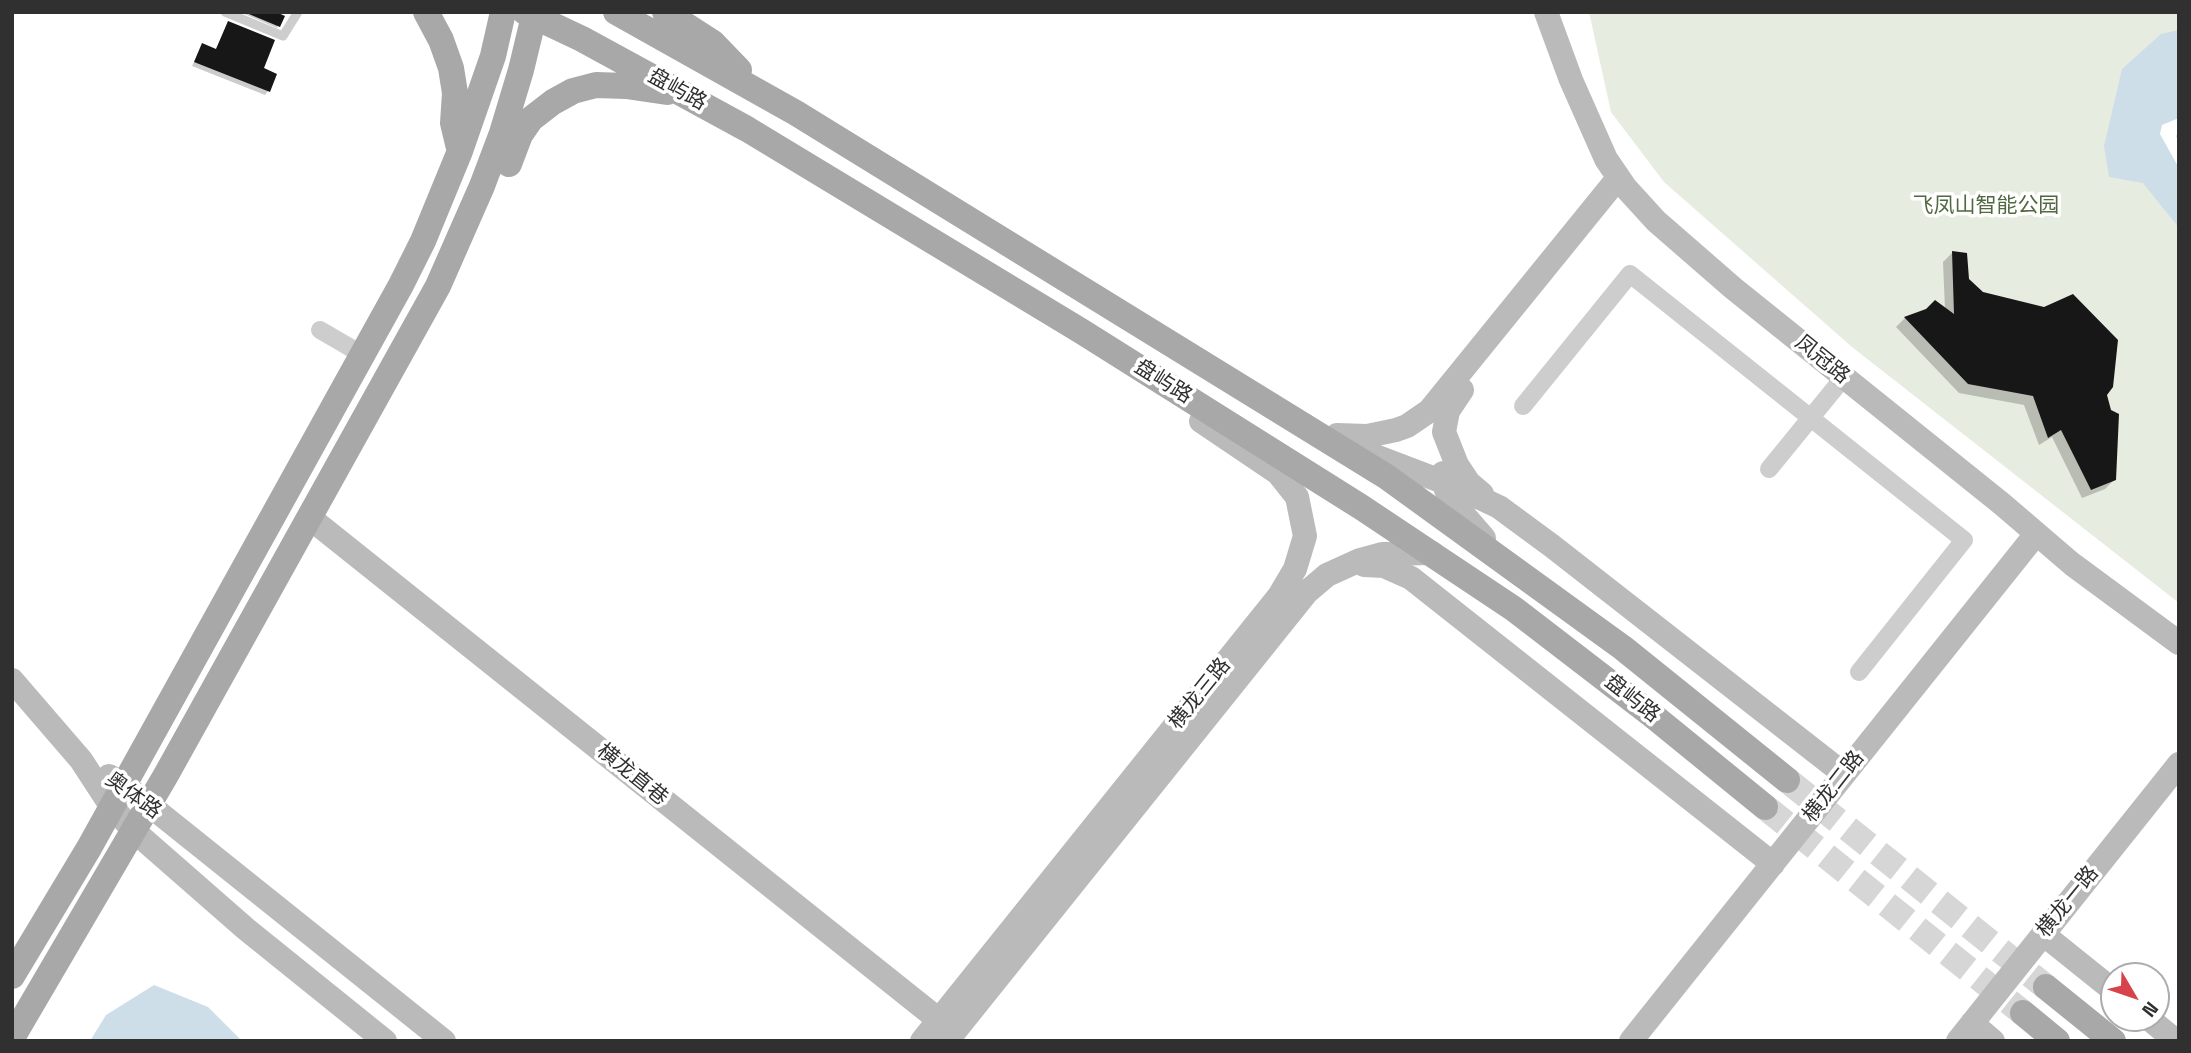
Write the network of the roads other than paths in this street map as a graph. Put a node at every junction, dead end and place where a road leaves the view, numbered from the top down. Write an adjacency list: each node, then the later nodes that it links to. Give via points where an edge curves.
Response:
1 (225, 12): 2 (lane, via 283,36)
2 (298, 12)
3 (426, 12): 11 (main road, via 451,68 453,123)
4 (503, 12): 11 (main road)
5 (615, 12): 9 (main road, 盘屿路)
6 (665, 12): 9 (main road, via 713,43)
7 (1546, 12): 12 (street, 凤冠路, via 1594,135)
8 (531, 14): 10 (main road, 盘屿路); 13 (main road, via 505,124)
9 (757, 90): 21 (main road, 盘屿路)
10 (688, 96): 13 (main road, via 596,85 553,102 531,119 502,180); 16 (main road, 盘屿路)
11 (460, 151): 15 (main road, via 423,241)
12 (1622, 183): 17 (street, 凤冠路, via 1698,258); 20 (street, via 1456,397 1445,418); 21 (street, via 1429,411 1407,426 1380,434)
13 (467, 221): 25 (main road, via 438,286)
14 (320, 330): 15 (street)
15 (363, 355): 36 (main road)
16 (1134, 363): 27 (main road, 盘屿路); 46 (street, 横龙三路, via 1195,417 1288,483 1302,513 1302,553 1289,583)
17 (1844, 377): 19 (street); 26 (street, 凤冠路)
18 (1523, 406): 19 (street, via 1630,274)
19 (1811, 418): 22 (street); 31 (street, via 1964,540)
20 (1444, 432): 23 (street); 24 (street, via 1464,476)
21 (1317, 434): 23 (street); 29 (main road, 盘屿路, via 1387,477)
22 (1769, 469)
23 (1444, 482): 24 (street); 29 (street, via 1458,510)
24 (1499, 508): 34 (street)
25 (310, 517): 37 (main road); 46 (street, 横龙直巷)
26 (2036, 534): 30 (street, 凤冠路); 34 (street, 横龙二路)
27 (1432, 553): 28 (street, 横龙三路, via 1382,554); 38 (main road, 盘屿路, via 1566,648)
28 (1339, 568): 40 (street, via 1384,566 1411,579); 46 (street, 横龙三路, via 1296,604)
29 (1515, 568): 35 (main road, 盘屿路)
30 (2179, 643)
31 (1859, 672)
32 (12, 681): 36 (street, 奥体路, via 80,761)
33 (2179, 764): 41 (street, 横龙一路)
34 (1844, 774): 40 (street, 横龙二路)
35 (1787, 780)
36 (118, 795): 37 (street, 奥体路); 39 (street, 奥体路); 42 (main road)
37 (148, 806): 39 (main road); 50 (street, 奥体路)
38 (1765, 807)
39 (134, 831): 48 (main road); 49 (street, 奥体路, via 237,922)
40 (1773, 864): 52 (street, 横龙二路)
41 (2043, 934): 43 (street); 47 (street, 横龙一路)
42 (12, 976)
43 (2100, 980)
44 (2046, 987): 55 (main road)
45 (2023, 1013): 54 (main road)
46 (946, 1031): 51 (street, 横龙三路)
47 (1965, 1032): 53 (street)
48 (12, 1038)
49 (385, 1041)
50 (444, 1041)
51 (922, 1041)
52 (1631, 1041)
53 (1993, 1041)
54 (2057, 1041)
55 (2113, 1041)

